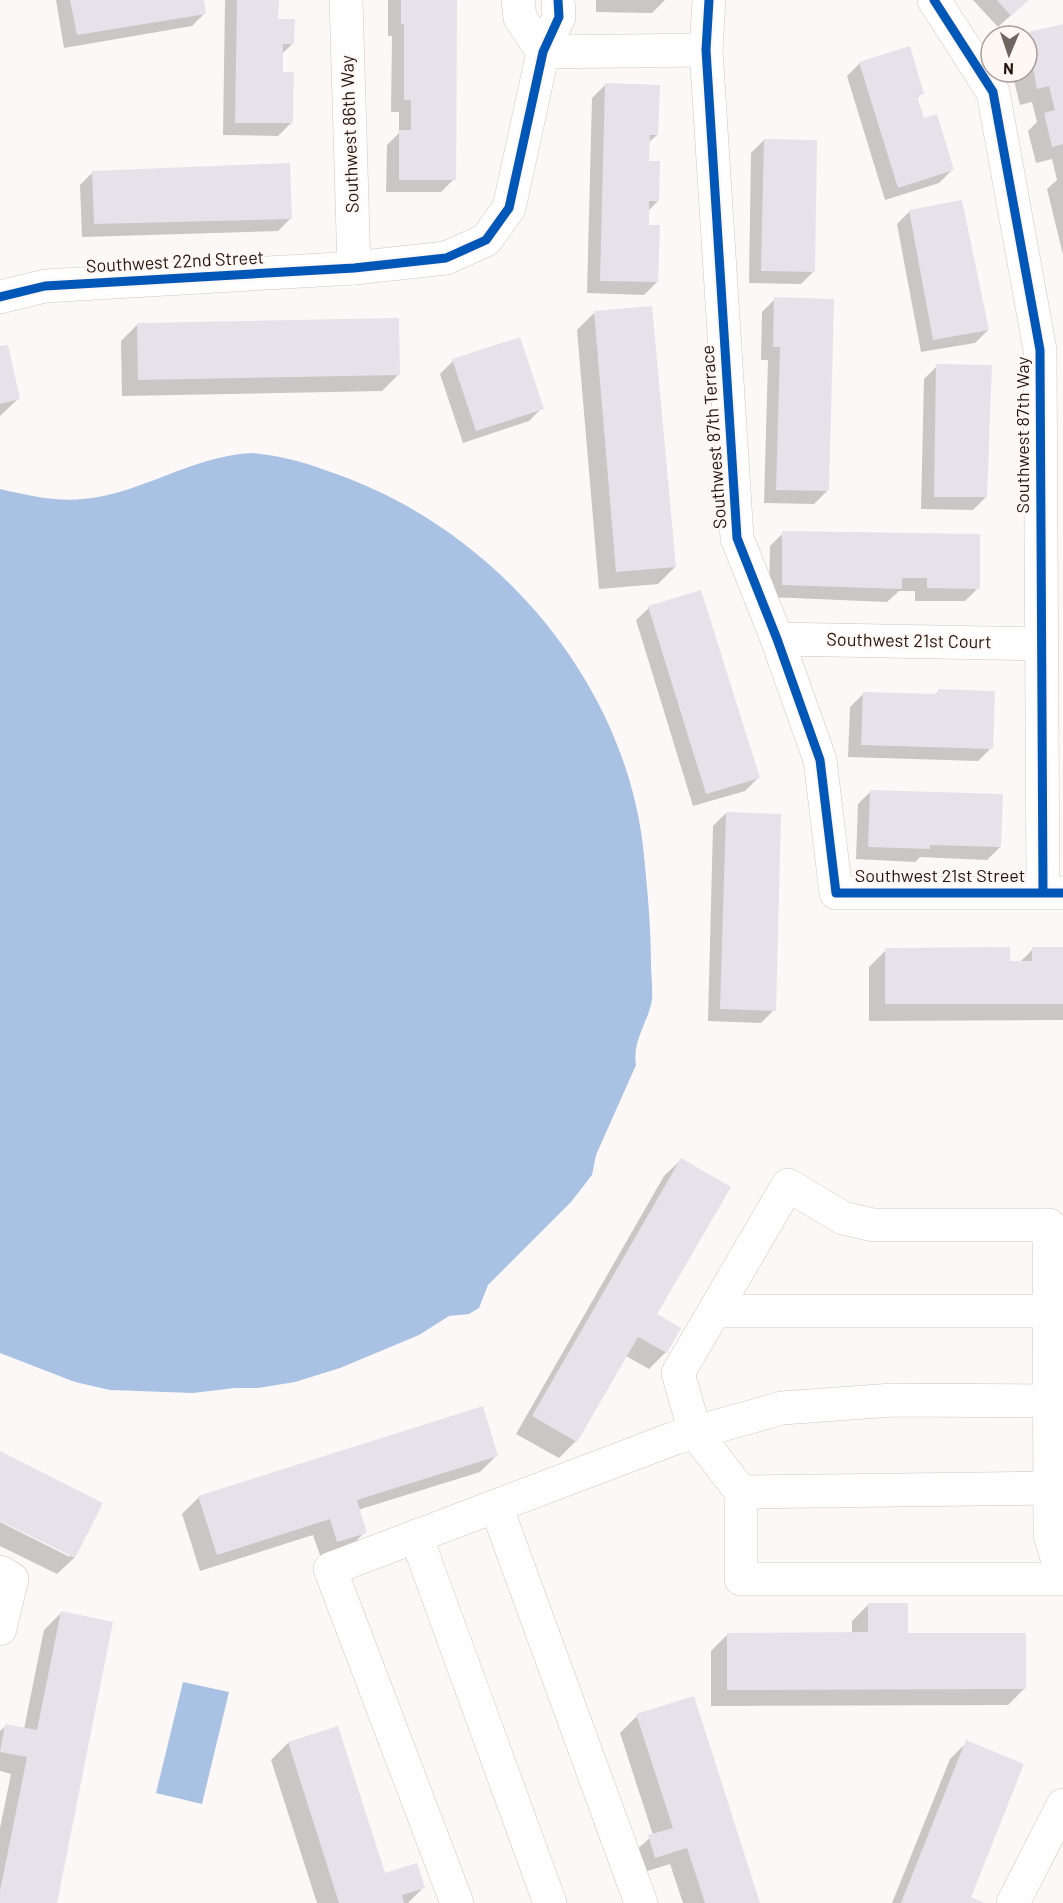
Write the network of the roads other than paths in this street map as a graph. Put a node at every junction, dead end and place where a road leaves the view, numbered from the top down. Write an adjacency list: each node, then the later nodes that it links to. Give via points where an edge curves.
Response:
1 (346, 0): 8 (street, Southwest 86th Way)
2 (518, 0): 7 (street, via 520,18)
3 (558, 0): 7 (street, Southwest 22nd Street, via 558,17)
4 (709, 0): 6 (street, Southwest 87th Terrace)
5 (934, 0): 11 (street, Southwest 87th Way, via 993,92 1040,350)
6 (706, 50): 7 (street); 10 (street, Southwest 87th Terrace, via 737,538)
7 (543, 52): 8 (street, Southwest 22nd Street, via 509,208 486,240 446,258)
8 (354, 268): 9 (street, Southwest 22nd Street, via 45,286)
9 (0, 297)
10 (777, 639): 11 (street, Southwest 21st Court); 13 (street, Southwest 87th Terrace, via 820,760)
11 (1040, 644): 12 (street, Southwest 87th Way)
12 (1053, 892): 13 (street, Southwest 21st Street)
13 (836, 893)
14 (715, 1311): 15 (street); 15 (street, via 788,1185 843,1218 873,1225 1049,1226); 17 (street, via 678,1373)
15 (1050, 1311): 16 (street)
16 (1057, 1401): 17 (street, via 893,1400 782,1408); 18 (street)
17 (695, 1432): 19 (street); 20 (street)
18 (1050, 1488): 19 (street); 23 (street, via 1050,1535)
19 (741, 1492): 23 (street, via 741,1579)
20 (496, 1506): 21 (street); 28 (street)
21 (416, 1536): 26 (street, via 330,1569); 27 (street)
22 (0, 1572): 24 (street, via 12,1578)
23 (1063, 1579)
24 (0, 1629)
25 (1063, 1805): 29 (street)
26 (457, 1903)
27 (550, 1903)
28 (641, 1903)
29 (1014, 1903)

